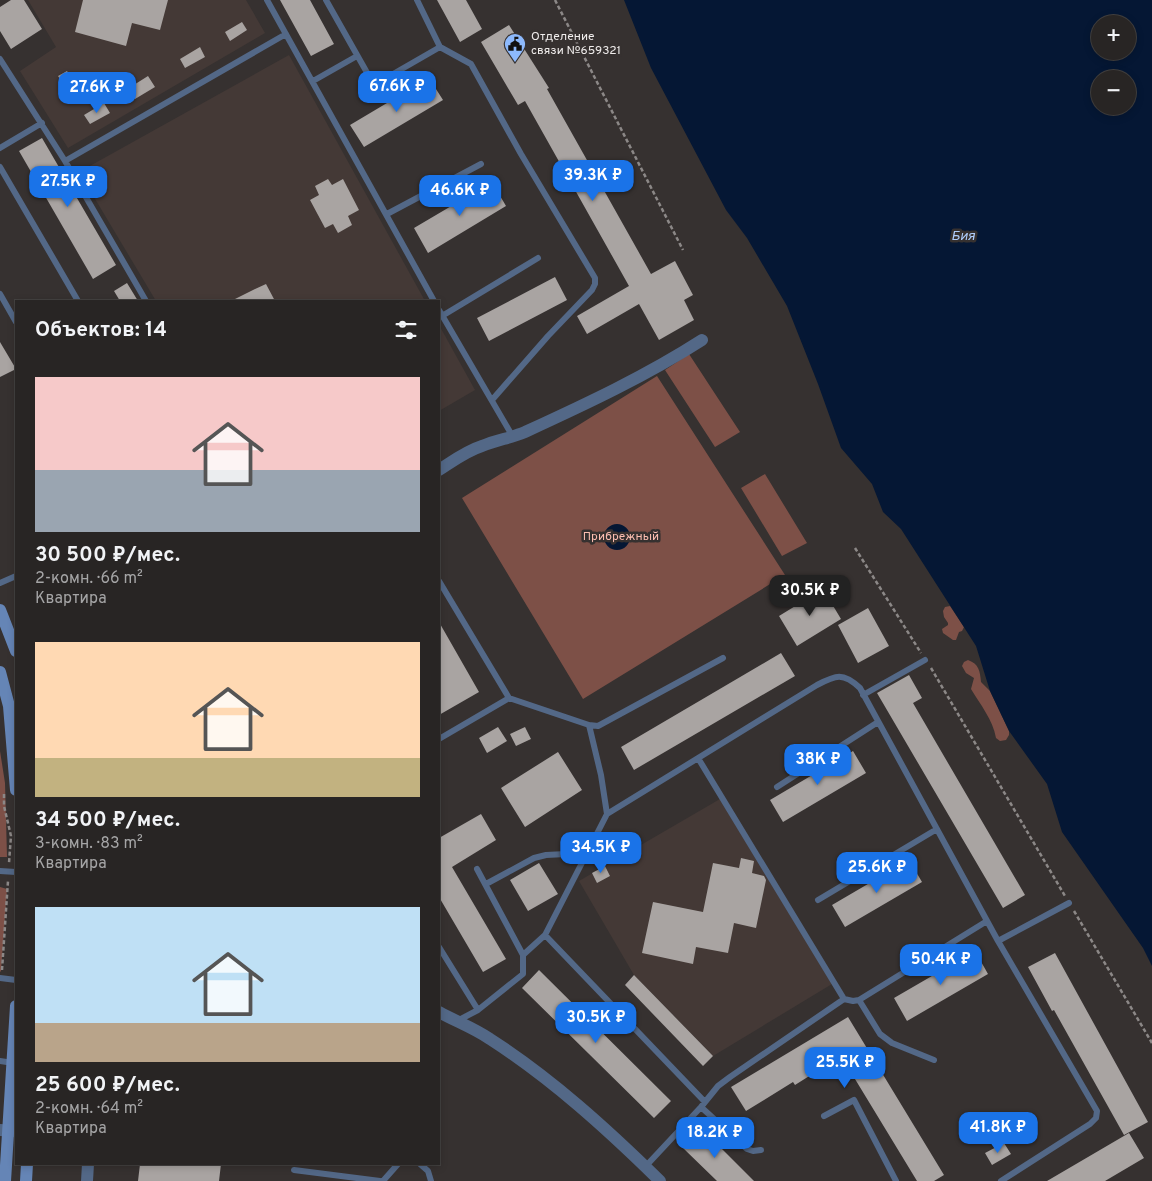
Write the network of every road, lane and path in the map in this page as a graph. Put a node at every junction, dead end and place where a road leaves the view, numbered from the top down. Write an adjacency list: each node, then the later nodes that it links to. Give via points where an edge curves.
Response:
1 (267, 0): 5 (lane)
2 (326, 0): 7 (lane)
3 (417, 0): 6 (lane)
4 (555, 0): 16 (path)
5 (286, 34): 9 (lane); 12 (lane)
6 (440, 47): 7 (lane, via 374,85); 25 (lane, via 471,64 595,278 592,290)
7 (357, 56): 9 (lane)
8 (0, 59): 10 (lane)
9 (313, 82): 15 (lane)
10 (42, 123): 11 (lane); 12 (lane)
11 (0, 148)
12 (65, 161): 20 (lane)
13 (481, 164): 15 (lane)
14 (0, 166): 19 (lane)
15 (387, 214): 21 (lane)
16 (684, 250)
17 (538, 258): 22 (lane)
18 (0, 294): 23 (lane)
19 (77, 300)
20 (145, 300)
21 (433, 300)
22 (440, 313): 25 (lane)
23 (15, 320)
24 (702, 340): 26 (street, via 614,391)
25 (492, 400): 26 (lane)
26 (513, 437): 27 (street, via 481,446)
27 (440, 469)
28 (855, 548): 35 (path)
29 (15, 576): 31 (lane)
30 (440, 583): 38 (lane)
31 (0, 584)
32 (0, 610): 33 (main road)
33 (15, 648)
34 (722, 658): 41 (lane, via 598,726)
35 (926, 660): 37 (lane); 55 (path)
36 (0, 672): 39 (main road)
37 (863, 695): 40 (lane); 43 (lane, via 852,681 834,676)
38 (509, 698): 41 (lane); 42 (lane)
39 (9, 705): 45 (main road)
40 (878, 722): 44 (lane); 47 (lane)
41 (589, 725): 46 (lane)
42 (440, 739)
43 (698, 758): 46 (lane); 63 (lane)
44 (777, 787)
45 (10, 790): 51 (path, via 4,806 10,836)
46 (607, 814): 48 (lane)
47 (937, 829): 54 (lane); 56 (lane)
48 (586, 853): 53 (lane, via 534,858); 57 (lane)
49 (477, 869): 53 (lane)
50 (0, 871): 51 (lane)
51 (8, 872): 52 (lane); 61 (path)
52 (15, 872)
53 (486, 884): 60 (lane)
54 (818, 900)
55 (1069, 903): 58 (lane); 68 (path)
56 (987, 921): 58 (lane); 64 (lane)
57 (545, 935): 60 (lane); 72 (lane)
58 (998, 941): 89 (lane, via 1097,1110 1096,1118 1090,1124)
59 (440, 949): 65 (lane)
60 (523, 955): 65 (lane, via 522,974)
61 (1, 978): 62 (lane)
62 (15, 980)
63 (844, 999): 64 (lane); 72 (lane, via 718,1086)
64 (859, 1000): 69 (lane, via 886,1039)
65 (478, 1010): 67 (lane)
66 (440, 1013): 67 (street)
67 (456, 1022): 80 (street, via 489,1038 562,1092)
68 (1152, 1043)
69 (934, 1060)
70 (0, 1061): 71 (lane)
71 (15, 1064): 74 (main road)
72 (703, 1105): 75 (lane, via 747,1149); 80 (lane)
73 (824, 1116): 88 (lane, via 854,1100)
74 (8, 1130): 82 (main road)
75 (761, 1150)
76 (27, 1165): 83 (main road)
77 (88, 1165): 84 (street)
78 (397, 1165): 85 (lane)
79 (421, 1165): 86 (lane, via 428,1170)
80 (645, 1167): 87 (street)
81 (294, 1170): 85 (lane)
82 (5, 1181)
83 (26, 1181)
84 (87, 1181)
85 (381, 1181)
86 (430, 1181)
87 (660, 1181)
88 (896, 1181)
89 (1001, 1181)

